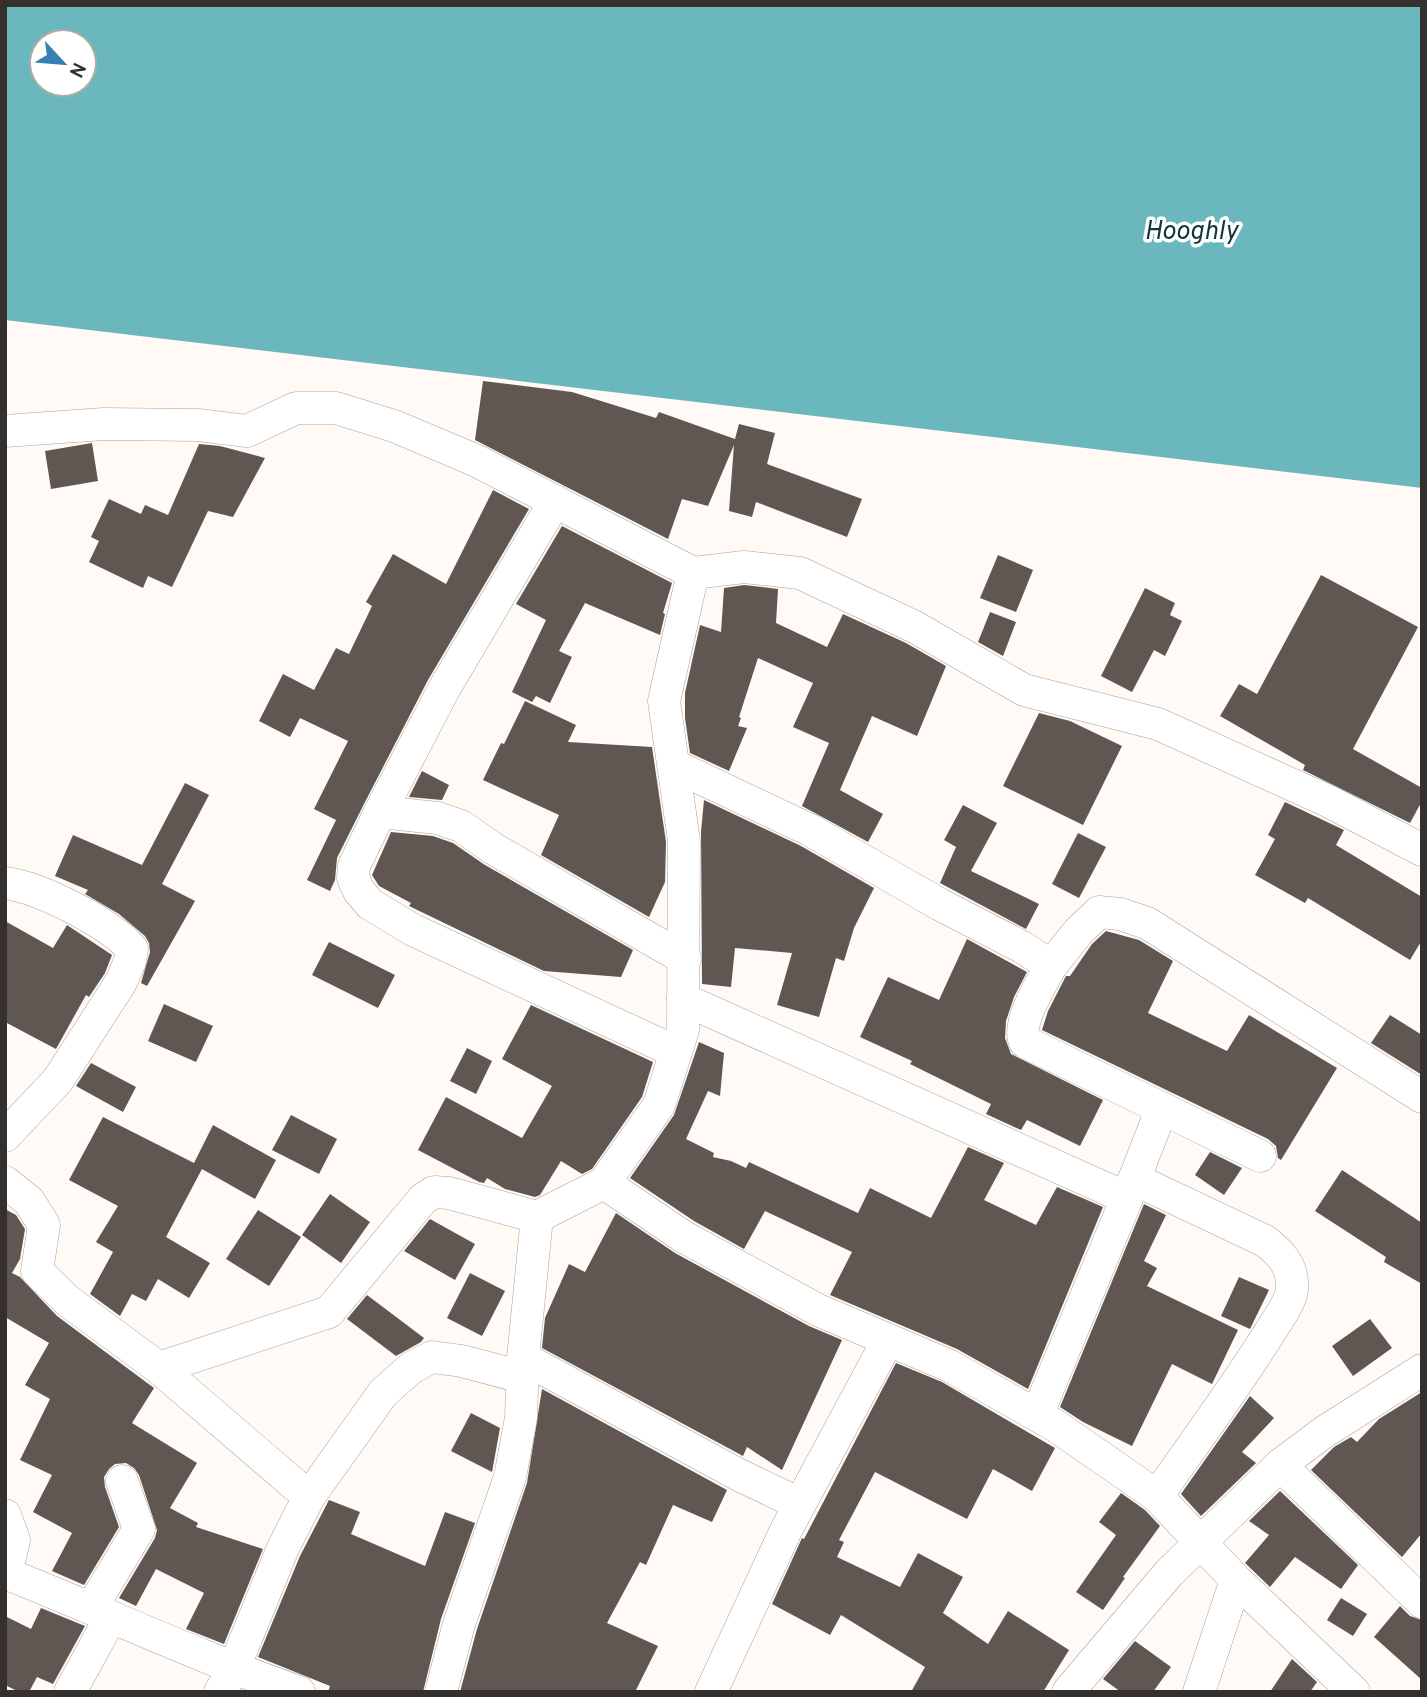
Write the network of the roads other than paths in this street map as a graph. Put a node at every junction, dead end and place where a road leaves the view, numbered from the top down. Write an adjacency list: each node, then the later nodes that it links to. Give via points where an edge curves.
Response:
1 (5, 431): 2 (street, via 104,424 198,425 247,431 296,408 336,408 394,426 477,461)
2 (555, 501): 3 (street); 5 (street, via 444,689)
3 (693, 573): 4 (street, via 663,701); 6 (street, via 744,567 800,573 915,627 1024,690 1158,724 1328,801)
4 (675, 766): 8 (street, via 684,841); 9 (street, via 810,830)
5 (380, 811): 8 (street, via 461,826); 11 (street, via 354,866 353,878 370,904 413,930)
6 (1422, 850)
7 (5, 883): 14 (street, via 34,889 108,928 132,949 121,982 58,1080)
8 (685, 959): 10 (street)
9 (1051, 966): 12 (street, via 1099,912 1147,923); 13 (street, via 1024,1021 1021,1035 1025,1042)
10 (683, 999): 11 (street, via 683,1030); 18 (street)
11 (676, 1052): 17 (street, via 659,1105)
12 (1422, 1097)
13 (1162, 1108): 15 (street); 18 (street)
14 (5, 1136)
15 (1260, 1156)
16 (5, 1182): 22 (street, via 29,1201 44,1225 37,1271 68,1301)
17 (604, 1183): 19 (street); 20 (street, via 684,1237 818,1310)
18 (1130, 1189): 24 (street); 27 (street, via 1265,1241 1282,1254 1292,1291 1245,1373)
19 (537, 1217): 21 (street); 22 (street, via 434,1192 423,1199 329,1312)
20 (888, 1340): 24 (street, via 950,1366); 29 (street)
21 (523, 1367): 28 (street, via 432,1357 411,1368 383,1392); 29 (street); 39 (street, via 521,1418 510,1478 459,1624)
22 (159, 1368): 28 (street)
23 (1422, 1370): 25 (street)
24 (1037, 1415): 27 (street)
25 (1280, 1465): 31 (street); 34 (street)
26 (122, 1481): 35 (street, via 139,1529)
27 (1157, 1496): 31 (street)
28 (309, 1497): 36 (street)
29 (800, 1504): 40 (street)
30 (5, 1515): 32 (street, via 14,1540)
31 (1200, 1543): 33 (street); 41 (street)
32 (6, 1573): 35 (street)
33 (1236, 1580): 42 (street); 43 (street)
34 (1422, 1602)
35 (102, 1612): 36 (street); 37 (street)
36 (227, 1680): 38 (street)
37 (70, 1692)
38 (299, 1692)
39 (441, 1692)
40 (711, 1692)
41 (1068, 1692)
42 (1199, 1692)
43 (1354, 1692)

